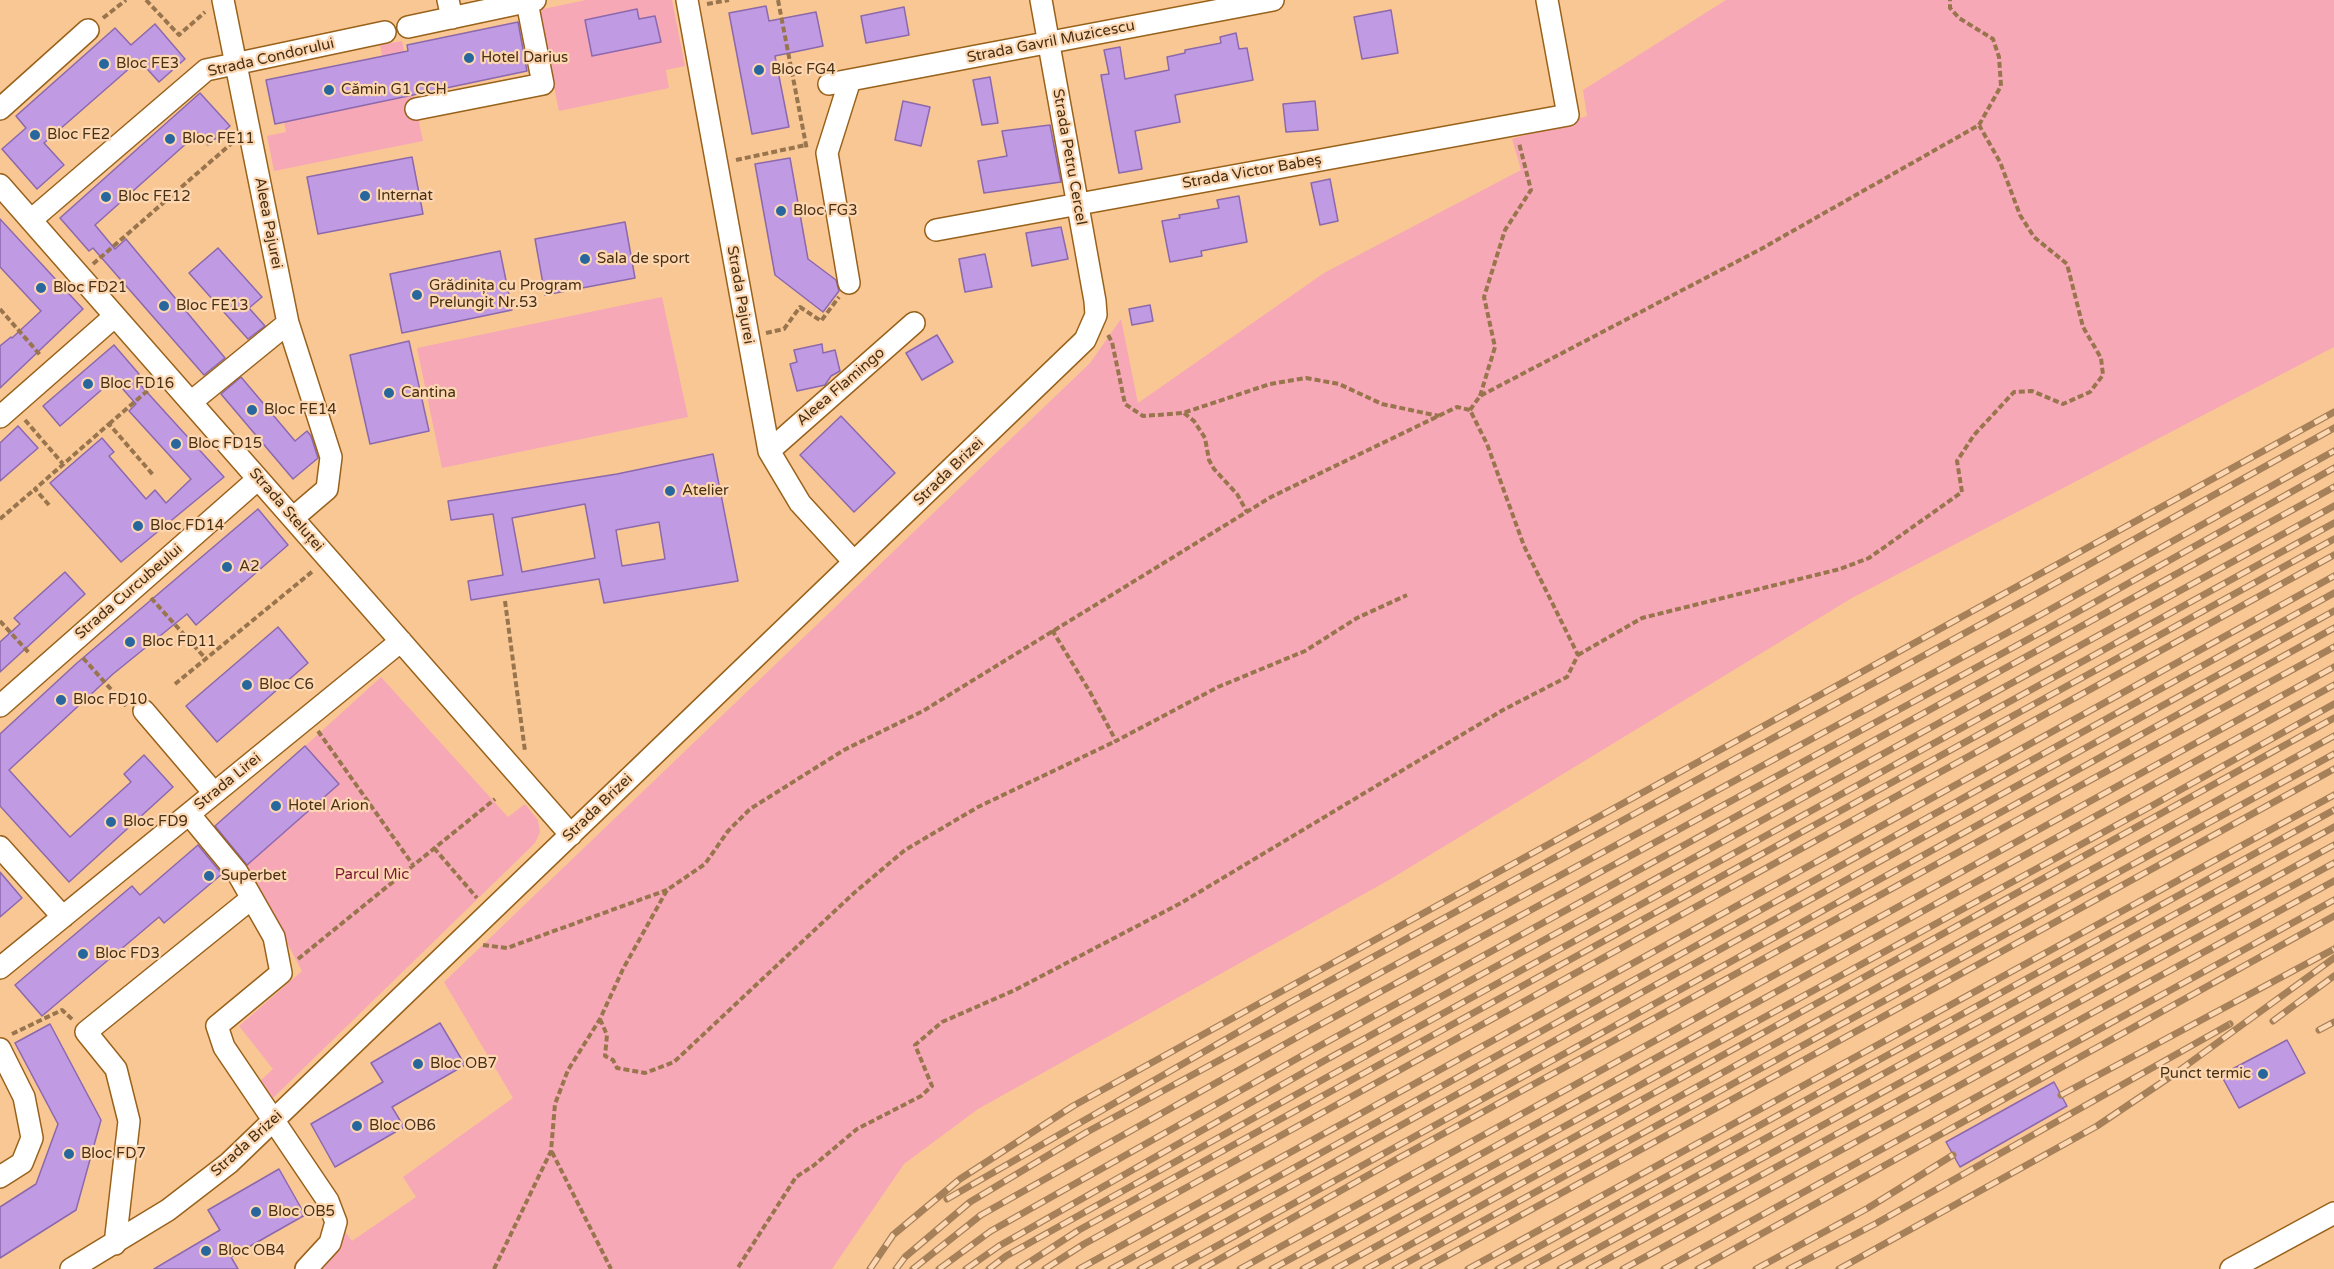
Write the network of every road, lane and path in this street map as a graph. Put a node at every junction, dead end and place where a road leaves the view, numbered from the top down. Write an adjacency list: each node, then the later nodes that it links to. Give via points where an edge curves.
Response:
1 (126, 0): 13 (path)
2 (146, 0): 10 (path, via 179,35)
3 (687, 0): 26 (street, Strada Pajurei)
4 (778, 0): 24 (path)
5 (1041, 0): 15 (street, Strada Petru Cercel)
6 (1273, 0): 15 (street, Strada Gavril Muzicescu)
7 (1547, 0): 21 (street, Strada Victor Babeș, via 1568,115)
8 (1950, 0): 22 (path, via 1950,8 1959,18 1993,39 1999,57 2001,86)
9 (531, 1): 11 (street); 20 (street, via 543,84)
10 (217, 3): 16 (street, Aleea Pajurei)
11 (450, 9): 12 (street)
12 (408, 27)
13 (88, 30): 19 (street)
14 (385, 32): 16 (street, Strada Condorului)
15 (1048, 43): 17 (street, Strada Gavril Muzicescu); 28 (street, Strada Petru Cercel)
16 (236, 64): 23 (street, Aleea Pajurei); 29 (street, Strada Condorului, via 206,70)
17 (850, 80): 18 (street, Strada Gavril Muzicescu); 32 (street, via 827,153)
18 (829, 84)
19 (0, 109)
20 (416, 109)
21 (1515, 125): 28 (street, Strada Victor Babeș); 41 (path, via 1531,190 1505,230 1484,297 1495,346)
22 (1979, 125): 41 (path, via 1761,249); 66 (path, via 2000,162 2020,215 2034,237 2067,264 2083,327 2102,358 2103,375 2090,392 2063,404 2032,391 2014,392 1974,435 1957,461 1962,492 1869,558 1840,569 1642,618)
23 (249, 129): 31 (path); 36 (street, Aleea Pajurei)
24 (806, 146): 25 (path); 26 (path)
25 (808, 157)
26 (717, 164): 38 (street, Strada Pajurei)
27 (0, 185): 29 (street, Strada Steluței)
28 (1078, 203): 30 (street, Strada Victor Babeș); 35 (street, Strada Petru Cercel)
29 (31, 220): 34 (street, Strada Steluței)
30 (936, 230)
31 (90, 266)
32 (849, 283): 38 (path, via 821,321 800,307 784,329)
33 (0, 309): 39 (path)
34 (115, 316): 39 (street); 42 (street, Strada Steluței)
35 (1100, 322): 45 (path, via 1112,342 1125,404 1143,416); 57 (street, Strada Brizei, via 1074,352)
36 (288, 323): 42 (street); 55 (street, Aleea Pajurei, via 330,457 327,489)
37 (914, 323): 48 (street, Aleea Flamingo)
38 (748, 337): 48 (street, Strada Pajurei)
39 (54, 370): 44 (street)
40 (156, 384): 47 (path)
41 (1480, 396): 43 (path)
42 (191, 402): 51 (street, Strada Steluței)
43 (1470, 410): 46 (path, via 1457,407); 66 (path, via 1487,444 1524,546)
44 (6, 412): 49 (path)
45 (1183, 413): 46 (path, via 1270,384 1306,378 1339,384 1382,404); 54 (path, via 1205,438 1209,460 1237,494)
46 (1439, 416): 54 (path)
47 (109, 424): 49 (path); 50 (path)
48 (769, 451): 57 (street, Strada Pajurei, via 800,503)
49 (63, 464): 52 (path)
50 (154, 476)
51 (258, 479): 55 (street, Strada Steluței); 59 (street, Strada Curcubeului)
52 (35, 489): 53 (path); 56 (path)
53 (49, 505)
54 (1246, 512): 63 (path)
55 (293, 518): 64 (street, Strada Steluței)
56 (0, 519)
57 (854, 562): 78 (street, Strada Brizei)
58 (317, 568): 67 (path)
59 (138, 585): 65 (street, Strada Curcubeului); 67 (path)
60 (1407, 595): 73 (path, via 1357,618 1305,651 1218,687)
61 (505, 601): 74 (path)
62 (0, 621): 68 (path)
63 (1052, 630): 73 (path); 82 (path, via 923,711 844,750 750,809 728,831 705,864)
64 (401, 641): 72 (street, Strada Lirei); 78 (street, Strada Steluței)
65 (71, 643): 68 (street, Strada Curcubeului); 71 (path)
66 (1578, 655): 101 (path, via 1567,677 1503,710 1181,903 1015,990 942,1022 915,1045 932,1086 857,1129 796,1177)
67 (206, 659): 69 (path)
68 (43, 668): 70 (street, Strada Curcubeului)
69 (175, 684)
70 (0, 706)
71 (136, 711): 75 (street)
72 (308, 717): 75 (street, Strada Lirei); 81 (path)
73 (1116, 741): 89 (path, via 978,807 905,850 674,1062 645,1073 617,1068 605,1056 608,1035)
74 (526, 755)
75 (214, 794): 77 (street, Strada Lirei)
76 (495, 799): 80 (path)
77 (189, 814): 83 (street, via 237,872); 85 (street, Strada Lirei)
78 (571, 835): 86 (street, Strada Brizei)
79 (0, 847): 85 (street)
80 (434, 848): 81 (path); 84 (path)
81 (413, 865): 88 (path)
82 (667, 890): 86 (path, via 507,948); 89 (path)
83 (252, 898): 88 (street, via 274,938); 90 (street)
84 (480, 901)
85 (63, 917): 87 (street, Strada Lirei)
86 (459, 943): 92 (street, Strada Brizei)
87 (0, 968)
88 (281, 973): 92 (street, via 217,1026 224,1047)
89 (600, 1019): 93 (path, via 568,1070 555,1104)
90 (86, 1032): 91 (path, via 62,1010); 96 (street, via 116,1068 129,1121)
91 (5, 1041): 94 (street, via 24,1097 32,1138 22,1163)
92 (275, 1120): 96 (street, Strada Brizei, via 229,1163); 98 (street, via 328,1201 336,1222 330,1243)
93 (551, 1151): 99 (path); 100 (path)
94 (0, 1177)
95 (2334, 1213): 102 (street)
96 (115, 1244): 97 (street, Strada Brizei)
97 (71, 1269)
98 (306, 1269)
99 (494, 1269)
100 (611, 1269)
101 (737, 1269)
102 (2231, 1269)

